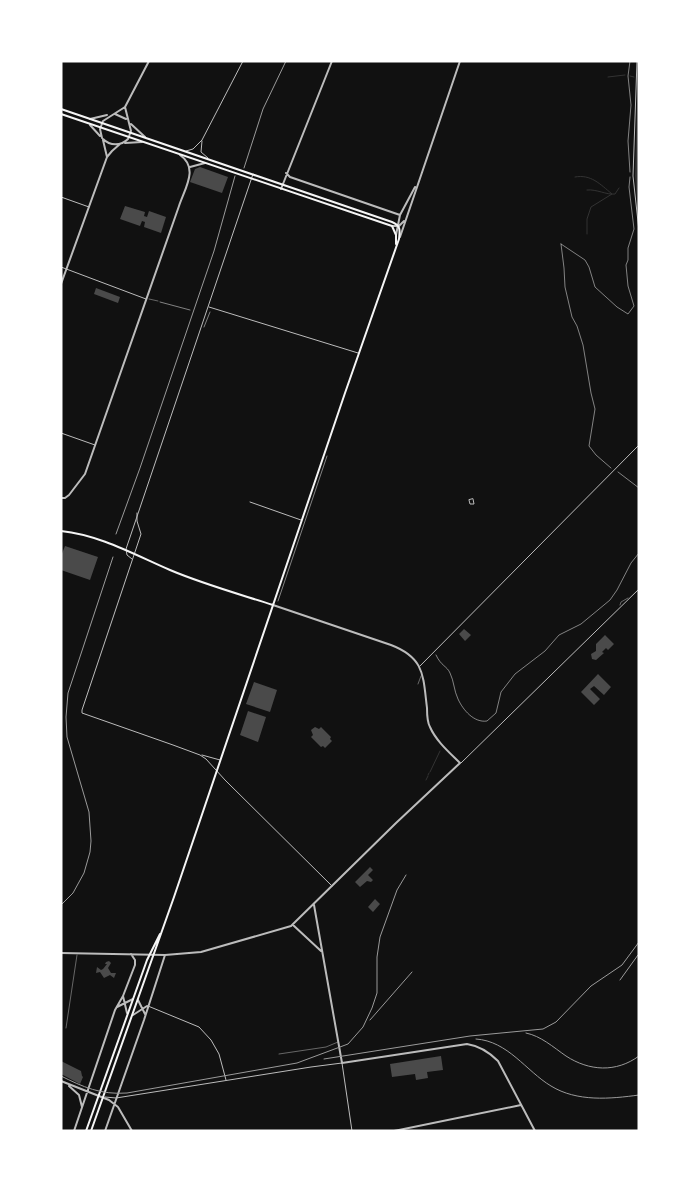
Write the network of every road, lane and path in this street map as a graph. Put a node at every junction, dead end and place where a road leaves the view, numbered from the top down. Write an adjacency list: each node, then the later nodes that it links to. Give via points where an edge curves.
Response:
1 (150, 61): 7 (street)
2 (243, 61): 18 (street)
3 (332, 61): 27 (street)
4 (460, 61): 30 (street)
5 (630, 61): 58 (path, via 629,188 634,229 626,265 634,308 628,314 617,308 595,286 585,260 561,244 565,287 583,345 596,409 589,446)
6 (637, 61): 41 (street, via 633,176)
7 (125, 107): 10 (street); 12 (street)
8 (61, 109): 11 (main road)
9 (61, 114): 13 (main road)
10 (110, 115): 11 (street); 12 (street, via 120,115); 14 (street)
11 (87, 118): 14 (main road)
12 (128, 121): 15 (street); 17 (street)
13 (86, 122): 14 (main road); 16 (street)
14 (101, 125): 15 (main road); 16 (street)
15 (130, 135): 17 (main road); 19 (main road); 20 (street)
16 (102, 138): 20 (street, via 111,144); 23 (street)
17 (148, 139): 21 (main road)
18 (202, 140): 21 (street, via 193,149); 24 (street, via 201,152)
19 (147, 143): 20 (street); 22 (main road)
20 (121, 144): 23 (street)
21 (184, 151): 24 (main road)
22 (180, 154): 25 (main road); 26 (street)
23 (107, 157): 34 (street)
24 (211, 160): 28 (main road)
25 (205, 163): 26 (street); 29 (main road)
26 (190, 167): 48 (street)
27 (286, 172): 31 (street); 35 (street, via 290,177)
28 (253, 174): 29 (street); 31 (main road)
29 (251, 178): 32 (main road); 50 (street)
30 (417, 183): 35 (street); 36 (street)
31 (281, 185): 32 (street); 38 (main road)
32 (281, 189): 39 (main road)
33 (61, 197): 34 (street)
34 (89, 207): 46 (street)
35 (400, 215): 37 (street)
36 (407, 217): 40 (street); 43 (street)
37 (399, 219): 38 (street); 40 (street)
38 (392, 222): 40 (main road)
39 (392, 226): 40 (street); 42 (main road)
40 (398, 226): 42 (street); 43 (main road)
41 (639, 231)
42 (396, 235): 44 (main road)
43 (399, 239): 44 (main road)
44 (396, 246): 54 (main road)
45 (61, 267): 46 (street)
46 (67, 269): 47 (street); 48 (street)
47 (61, 284)
48 (146, 299): 49 (lane); 56 (street)
49 (158, 301): 51 (path)
50 (208, 307): 54 (street); 63 (street)
51 (190, 310)
52 (211, 310): 53 (path)
53 (205, 327)
54 (359, 353): 64 (main road)
55 (61, 433): 56 (street)
56 (95, 445): 61 (street, via 83,478 68,497)
57 (639, 446): 58 (street)
58 (614, 470): 60 (path); 73 (street)
59 (317, 487): 71 (path)
60 (639, 488)
61 (61, 498)
62 (250, 502): 64 (street)
63 (137, 513): 66 (street); 67 (street, via 141,534)
64 (302, 521): 72 (main road)
65 (61, 530): 66 (main road)
66 (126, 549): 67 (main road); 69 (street, via 127,555)
67 (135, 553): 69 (street); 72 (main road, via 179,573)
68 (639, 553): 73 (path, via 610,600 581,624 556,636 545,651 515,674 501,692 496,713 487,721 468,714 457,696 450,671 439,662)
69 (133, 559): 77 (street, via 82,710 85,714)
70 (639, 589): 79 (street)
71 (279, 602)
72 (273, 605): 74 (street, via 399,648 408,653); 78 (main road)
73 (434, 652): 74 (street)
74 (419, 667): 75 (street)
75 (422, 674): 76 (lane); 79 (street, via 430,729)
76 (418, 684)
77 (200, 755): 78 (street); 80 (street)
78 (220, 760): 80 (main road)
79 (460, 764): 81 (street)
80 (217, 771): 81 (street); 83 (main road)
81 (332, 886): 82 (street)
82 (314, 905): 84 (street); 85 (street)
83 (165, 922): 89 (main road); 90 (main road)
84 (293, 925): 85 (street); 91 (street, via 210,950)
85 (321, 951): 106 (street)
86 (61, 953): 87 (street)
87 (77, 954): 88 (street); 105 (lane)
88 (131, 954): 89 (street); 92 (street, via 135,963)
89 (150, 954): 90 (street); 93 (main road)
90 (154, 954): 91 (street); 94 (main road)
91 (165, 955): 96 (street)
92 (123, 996): 95 (street); 97 (street)
93 (134, 997): 95 (street); 102 (main road)
94 (138, 998): 98 (street); 103 (main road)
95 (125, 1003): 97 (street); 100 (street)
96 (147, 1006): 98 (street); 104 (street); 109 (street, via 199,1027 219,1054)
97 (117, 1007): 99 (street)
98 (142, 1009): 101 (street); 104 (street)
99 (115, 1010): 100 (street, via 121,1006); 112 (street)
100 (127, 1010): 102 (street)
101 (136, 1012): 103 (street); 104 (street)
102 (127, 1016): 119 (main road)
103 (131, 1017): 113 (main road)
104 (145, 1018): 114 (street)
105 (66, 1028)
106 (338, 1042): 107 (lane, via 326,1047); 108 (street)
107 (279, 1054)
108 (342, 1063): 109 (street); 116 (street, via 467,1044 479,1046 498,1061); 123 (street)
109 (226, 1080): 114 (street)
110 (61, 1081): 111 (street)
111 (66, 1083): 112 (street); 117 (street, via 79,1095)
112 (88, 1091): 113 (street); 117 (street)
113 (104, 1098): 114 (street); 115 (street); 120 (main road)
114 (116, 1098): 115 (street)
115 (114, 1104): 121 (street); 122 (street)
116 (521, 1105): 124 (street); 125 (street)
117 (82, 1109): 118 (street)
118 (74, 1131)
119 (86, 1131)
120 (91, 1131)
121 (105, 1131)
122 (132, 1131)
123 (352, 1131)
124 (394, 1131)
125 (535, 1131)

